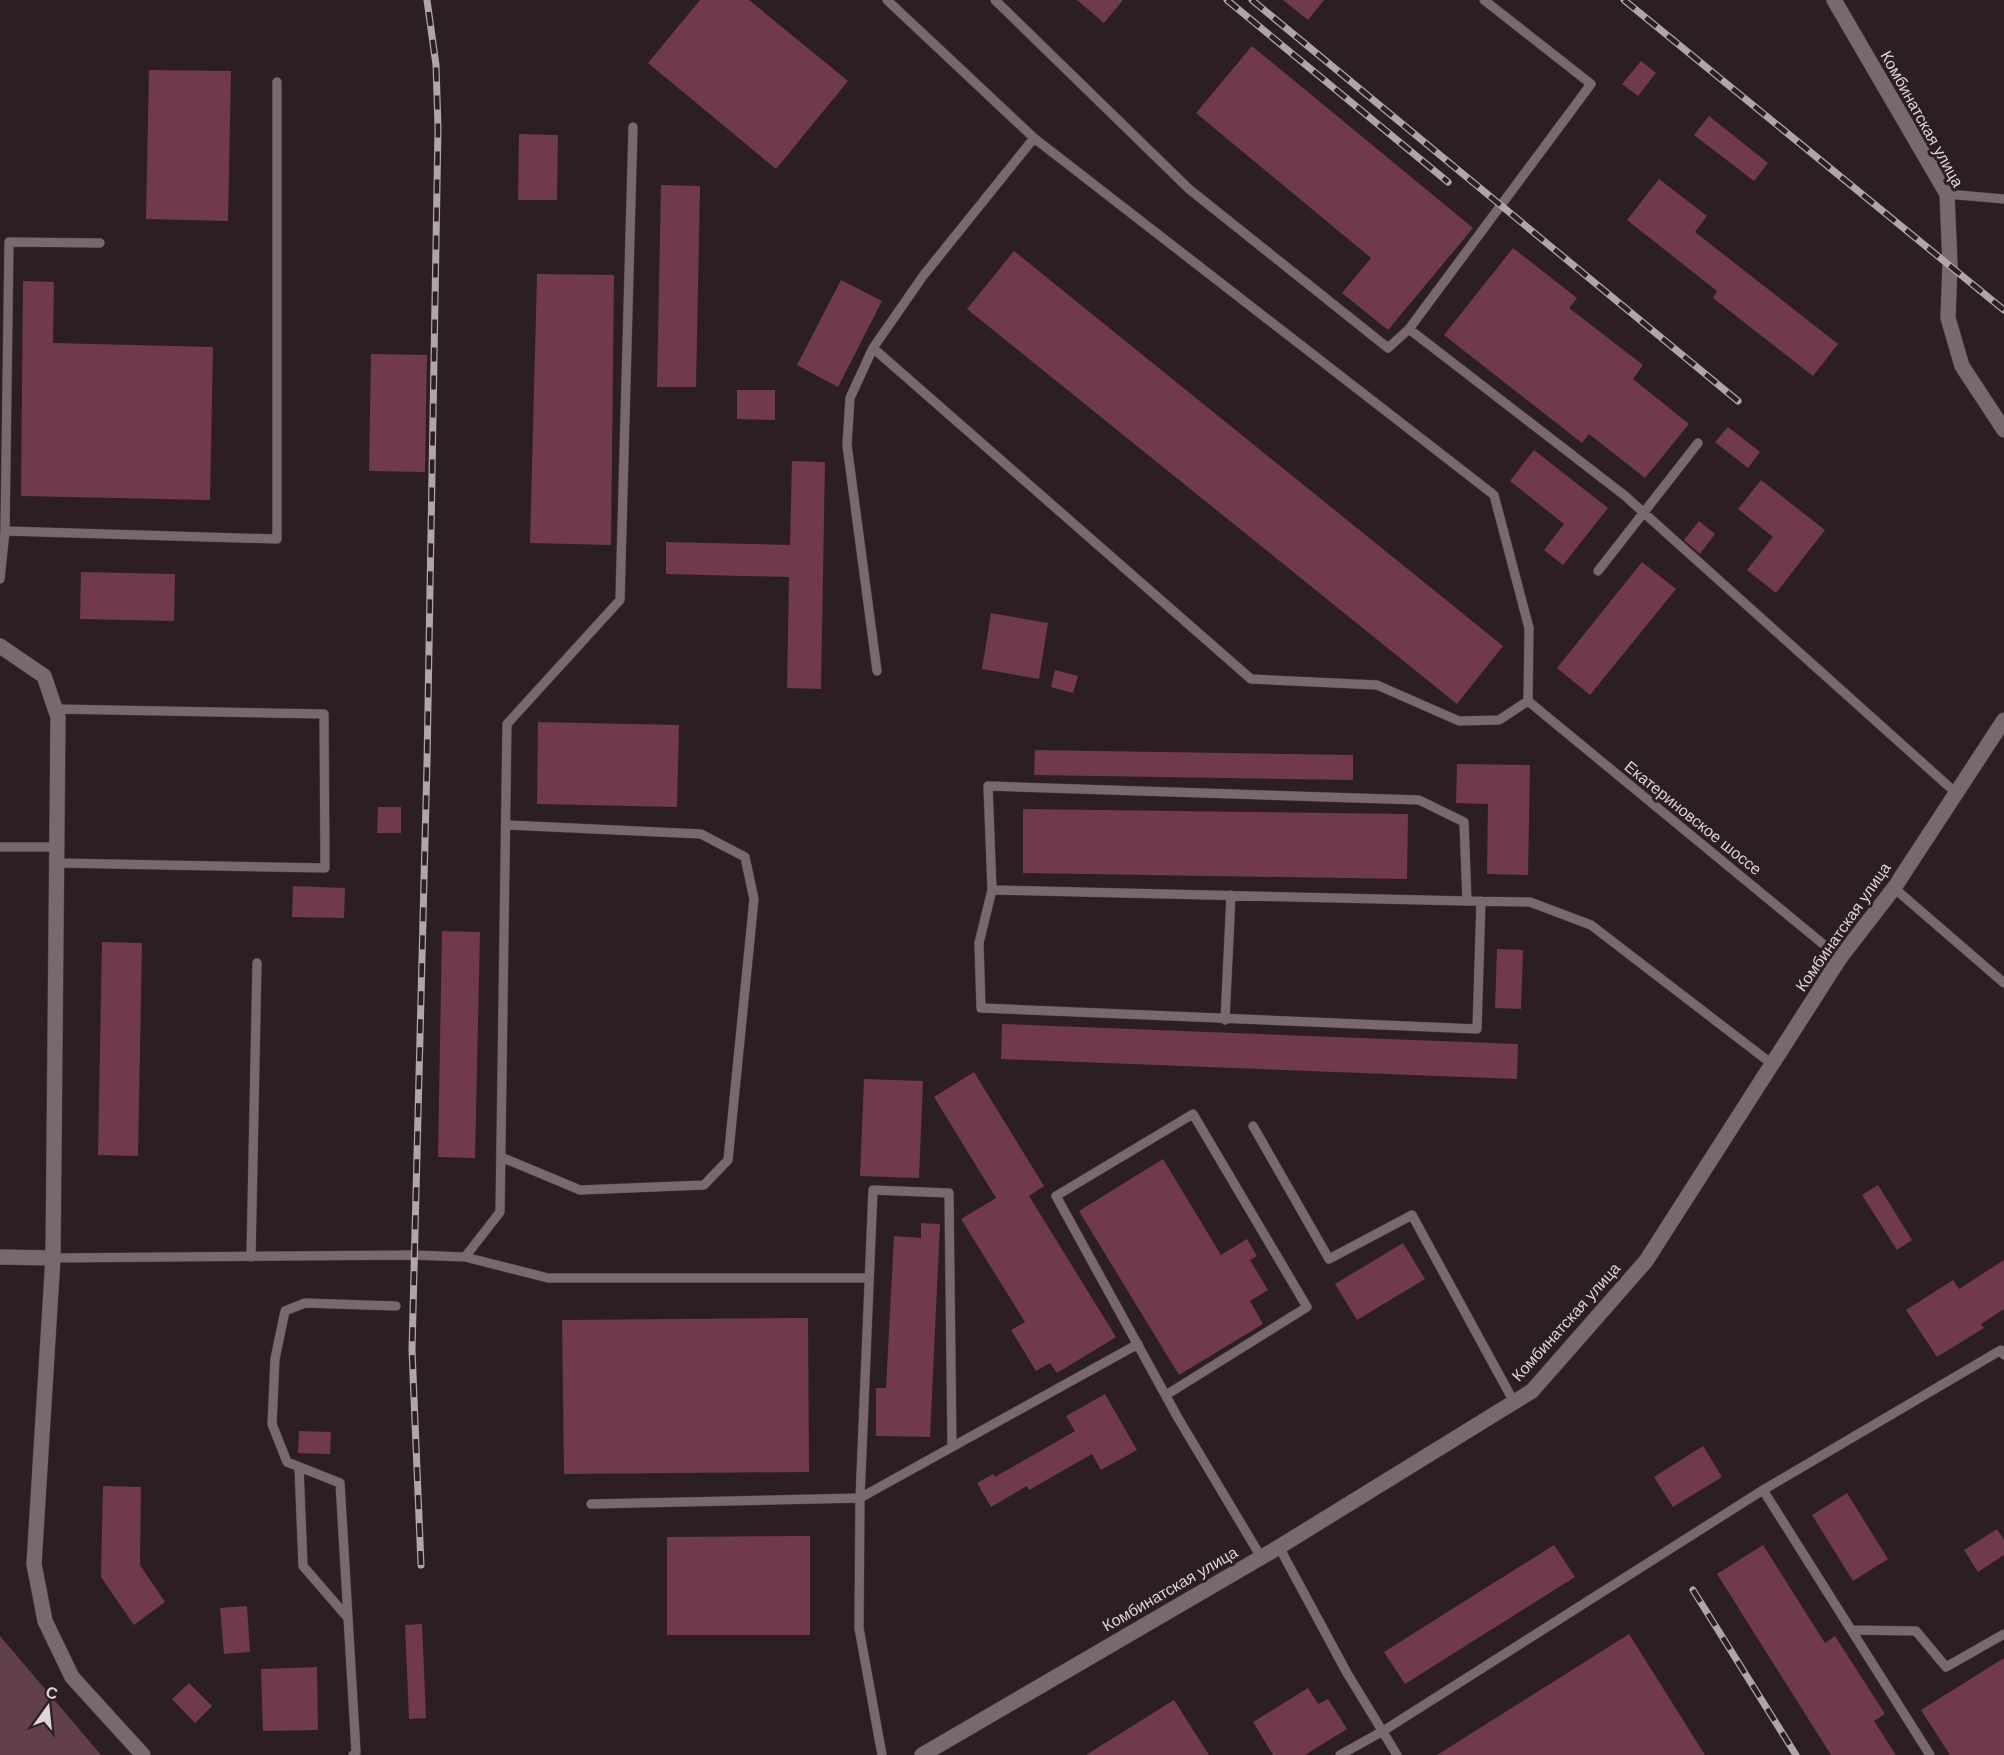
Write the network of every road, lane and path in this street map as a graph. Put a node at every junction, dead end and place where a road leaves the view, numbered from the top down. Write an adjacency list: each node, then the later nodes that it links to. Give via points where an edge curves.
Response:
1 (887, 0): 7 (lane)
2 (995, 0): 11 (lane, via 1189,189 1388,348)
3 (1484, 0): 11 (lane, via 1590,84)
4 (1834, 0): 8 (street, Комбинатская улица)
5 (277, 82): 16 (lane, via 277,539)
6 (633, 127): 25 (lane, via 620,600 507,724)
7 (1034, 138): 12 (lane, via 923,276); 21 (lane, via 1494,495 1529,628)
8 (1947, 194): 9 (lane); 13 (street, Комбинатская улица, via 1948,318 1962,366)
9 (2004, 199)
10 (100, 243): 16 (lane, via 9,242)
11 (1409, 329): 15 (lane)
12 (873, 348): 20 (lane, via 850,398 847,445); 21 (lane, via 1251,679 1377,685 1459,721 1499,720)
13 (2004, 430)
14 (1698, 443): 15 (lane)
15 (1644, 513): 17 (lane); 24 (lane)
16 (5, 531): 18 (lane)
17 (1598, 571)
18 (0, 579)
19 (0, 646): 22 (street, via 44,676)
20 (877, 672)
21 (1528, 701): 34 (lane, Екатериновское шоссе)
22 (56, 709): 27 (street); 28 (lane, via 324,714 325,868)
23 (2004, 720): 24 (street, Комбинатская улица)
24 (1956, 793): 29 (street, Комбинатская улица)
25 (507, 825): 40 (lane); 40 (lane, via 701,834 745,857 754,899 728,1160 704,1185 580,1190)
26 (0, 847): 27 (lane)
27 (57, 847): 28 (street)
28 (57, 863): 44 (street)
29 (1894, 888): 34 (street, Комбинатская улица); 36 (lane)
30 (992, 890): 31 (lane); 32 (lane, via 988,786 1419,800 1464,822); 37 (lane, via 979,943 981,1008)
31 (1231, 895): 32 (lane); 37 (lane)
32 (1467, 900): 33 (lane)
33 (1481, 901): 37 (lane, via 1477,1029); 38 (lane, via 1530,902 1592,926)
34 (1840, 958): 38 (street, Комбинатская улица)
35 (257, 963): 42 (lane)
36 (2004, 983)
37 (1225, 1020)
38 (1772, 1064): 50 (street, Комбинатская улица, via 1646,1261 1532,1390)
39 (1254, 1126): 50 (lane, via 1329,1259 1412,1215)
40 (501, 1157): 43 (lane, via 500,1212)
41 (0, 1257): 44 (street)
42 (251, 1257): 43 (lane); 44 (lane)
43 (465, 1257): 45 (lane, via 548,1278)
44 (53, 1258): 63 (street, via 36,1575 45,1621 72,1677)
45 (869, 1278): 51 (lane, via 873,1190 949,1193); 54 (lane)
46 (396, 1306): 52 (lane, via 306,1303 285,1311 275,1359 272,1424 287,1462)
47 (1138, 1344): 49 (lane); 49 (lane, via 1056,1196 1193,1114 1307,1307); 51 (lane)
48 (2004, 1354): 53 (lane, via 2001,1350)
49 (1166, 1395): 57 (lane)
50 (1514, 1402): 56 (street, Комбинатская улица)
51 (952, 1447): 54 (lane)
52 (299, 1467): 58 (lane, via 303,1566); 58 (lane, via 340,1483)
53 (1763, 1490): 59 (lane); 61 (lane)
54 (860, 1498): 55 (lane); 64 (lane, via 859,1628)
55 (591, 1504)
56 (1279, 1547): 57 (street, Комбинатская улица); 61 (lane)
57 (1262, 1557): 65 (street, Комбинатская улица)
58 (348, 1618): 62 (lane)
59 (1852, 1630): 60 (lane, via 1916,1631 1946,1667); 68 (lane)
60 (2004, 1634)
61 (1383, 1731): 66 (lane); 67 (lane)
62 (355, 1754)
63 (143, 1755)
64 (882, 1755)
65 (922, 1755)
66 (1340, 1755)
67 (1397, 1755)
68 (1930, 1755)

